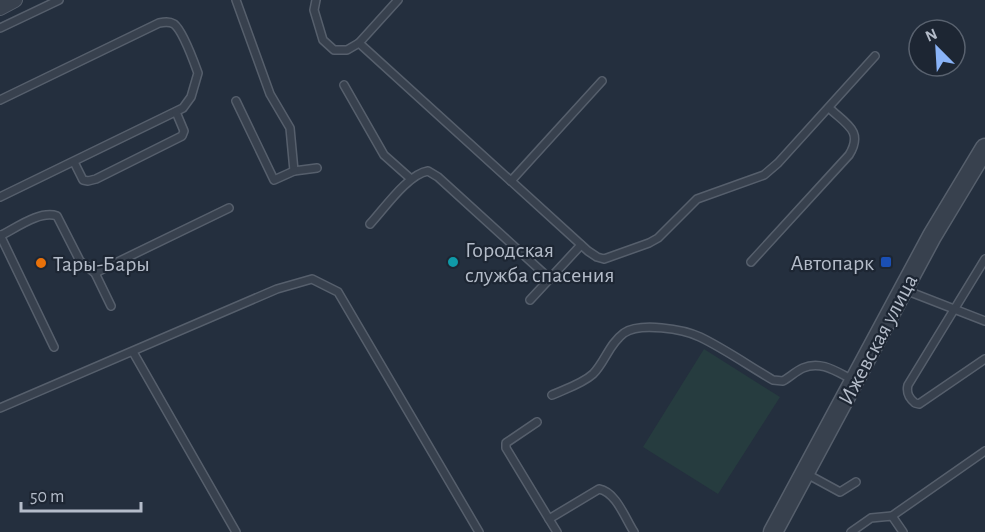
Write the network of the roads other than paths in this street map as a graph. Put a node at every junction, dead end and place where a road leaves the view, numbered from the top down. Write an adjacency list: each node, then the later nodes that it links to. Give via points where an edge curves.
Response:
1 (15, 0): 6 (street)
2 (59, 0): 7 (lane)
3 (236, 0): 19 (lane, via 270,94 290,128)
4 (316, 0): 8 (lane, via 314,10 323,40 334,50 347,50)
5 (398, 0): 8 (lane)
6 (0, 8)
7 (0, 28)
8 (359, 43): 21 (lane)
9 (875, 56): 14 (lane)
10 (602, 81): 21 (lane)
11 (344, 85): 20 (lane, via 384,154)
12 (0, 100): 15 (lane, via 167,22 179,32 198,73 188,104)
13 (236, 101): 19 (lane, via 274,180)
14 (828, 108): 26 (lane, via 764,175 697,199 649,243 604,258); 28 (lane, via 849,126 856,135 856,144)
15 (176, 112): 17 (lane); 17 (lane, via 184,131 182,136 136,160 88,181 83,180)
16 (984, 154): 31 (street, Ижевская улица)
17 (74, 162): 22 (lane)
18 (317, 168): 19 (lane)
19 (294, 171)
20 (411, 179): 24 (lane); 30 (lane, via 428,171 438,177)
21 (511, 181): 26 (lane)
22 (0, 197)
23 (230, 208): 29 (lane)
24 (370, 224)
25 (0, 236): 29 (lane, via 50,213 57,216 80,261); 36 (lane)
26 (581, 245): 30 (lane)
27 (985, 259): 34 (lane)
28 (752, 262)
29 (95, 273): 33 (lane)
30 (550, 279): 32 (lane)
31 (903, 289): 34 (lane); 39 (street, Ижевская улица)
32 (530, 300)
33 (111, 306)
34 (955, 308): 35 (lane); 38 (lane, via 906,391 919,404)
35 (985, 321)
36 (54, 347)
37 (133, 352): 41 (lane); 48 (lane); 49 (lane, via 277,289 312,279 338,292)
38 (985, 359)
39 (855, 381): 40 (lane, via 824,365 810,365 783,381 773,380 699,337 646,327 626,332 613,343 593,374); 44 (street, Ижевская улица)
40 (552, 395)
41 (0, 408)
42 (537, 422): 47 (lane, via 513,437 506,448)
43 (985, 451): 46 (lane)
44 (805, 473): 45 (lane, via 840,492); 52 (street, Ижевская улица)
45 (856, 482)
46 (892, 516): 53 (lane, via 871,519); 54 (lane)
47 (549, 519): 50 (lane); 51 (lane, via 599,489 606,490)
48 (236, 532)
49 (479, 532)
50 (557, 532)
51 (634, 532)
52 (773, 532)
53 (851, 532)
54 (903, 532)

